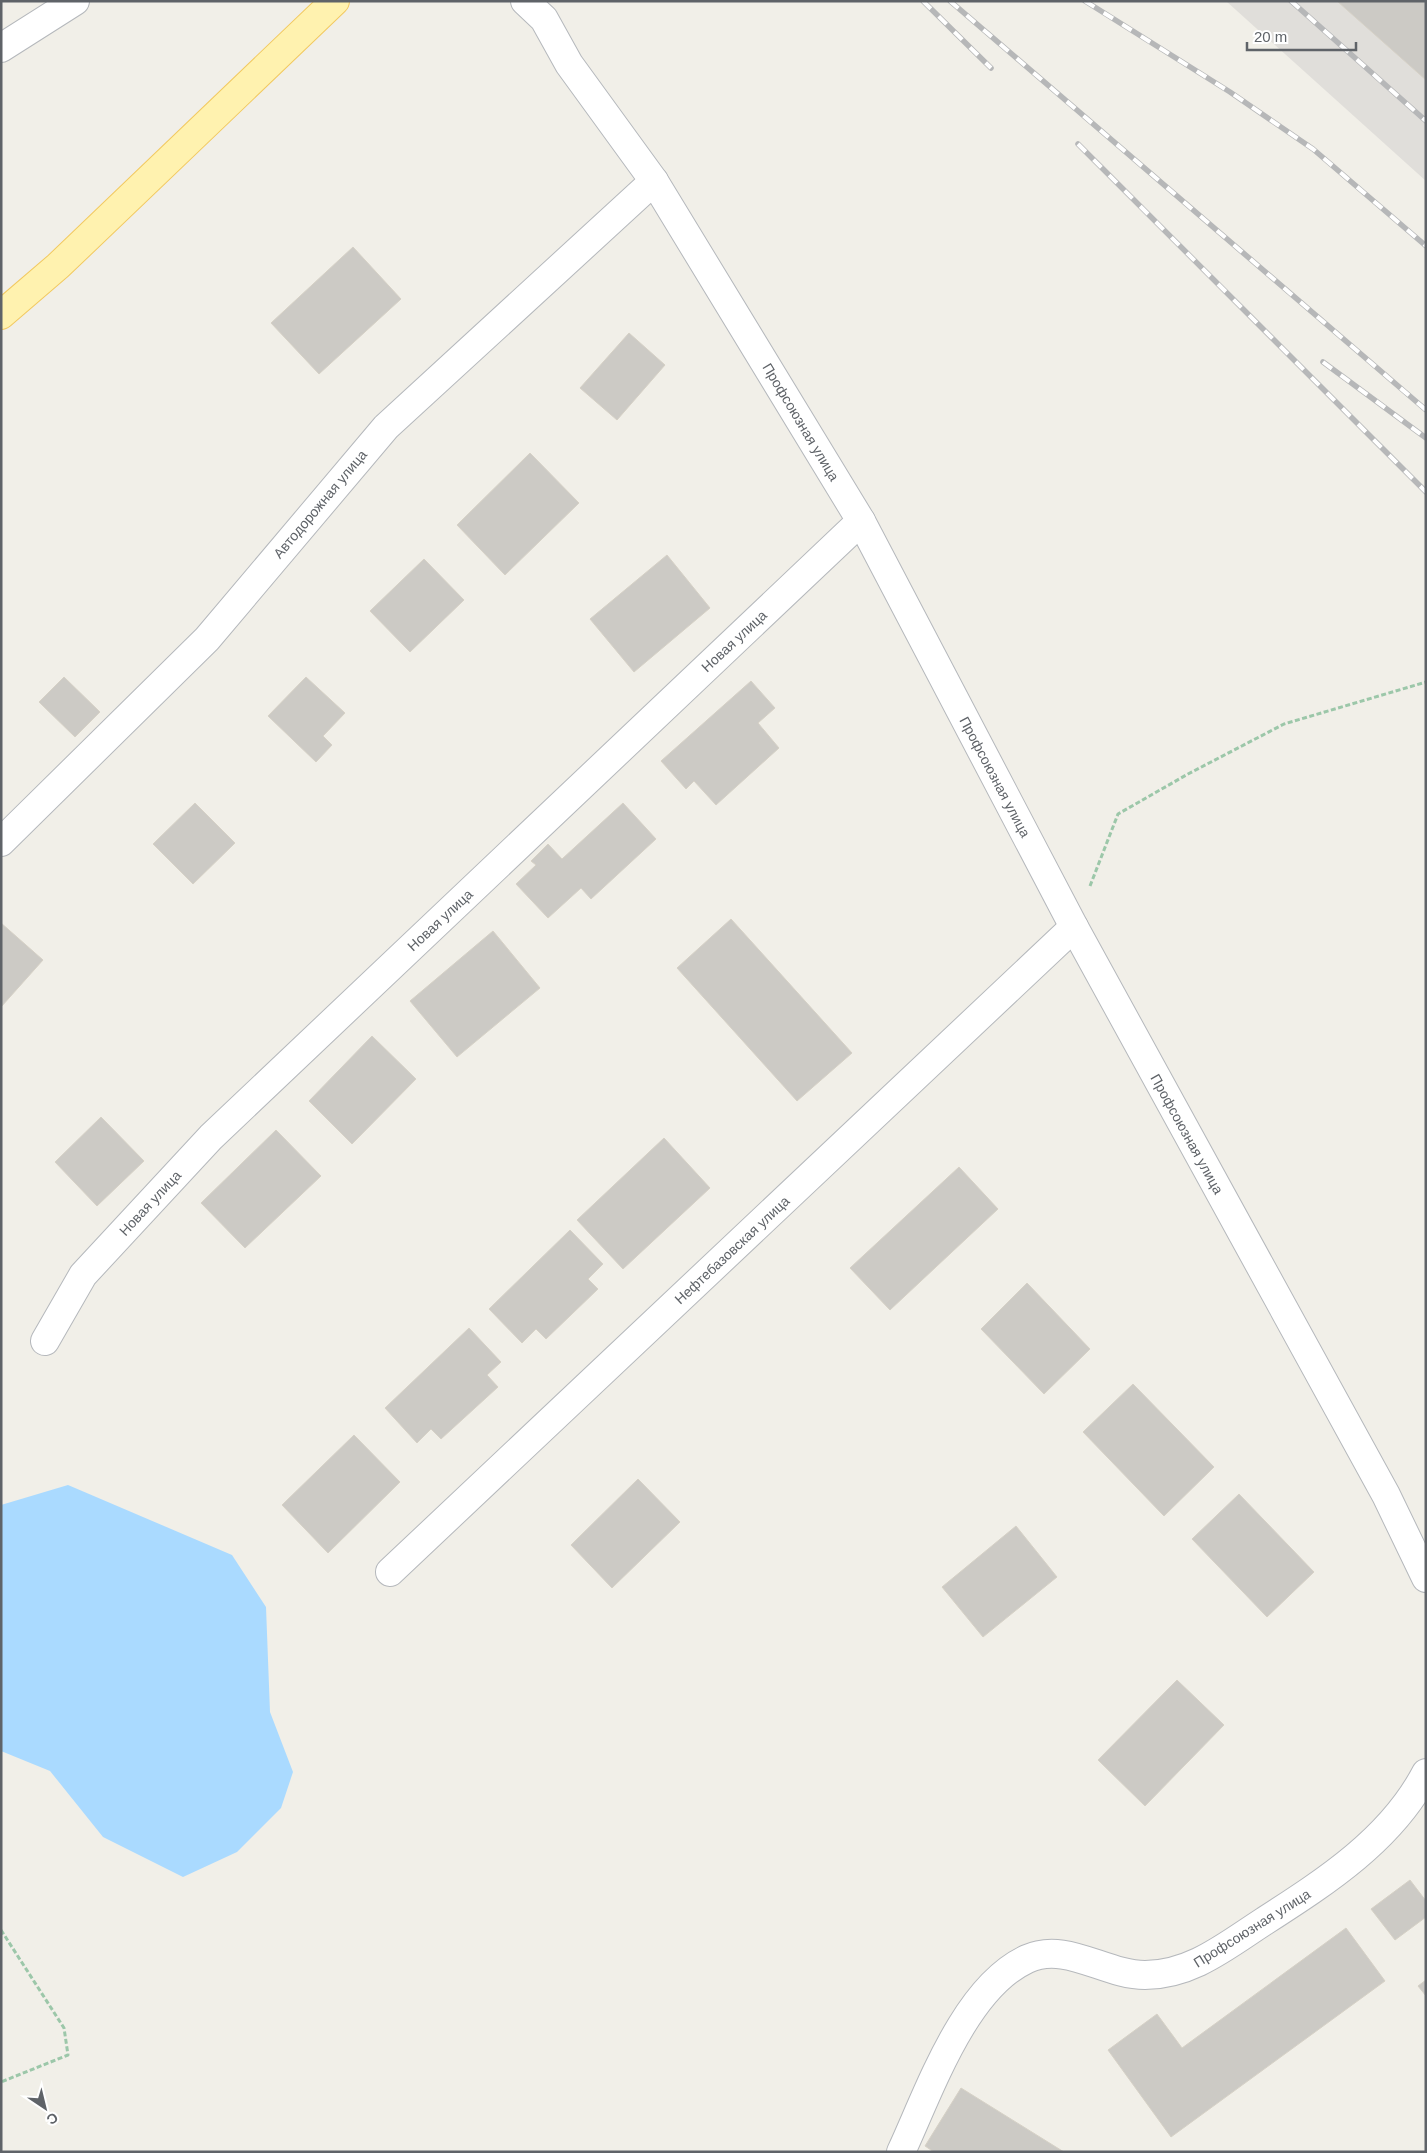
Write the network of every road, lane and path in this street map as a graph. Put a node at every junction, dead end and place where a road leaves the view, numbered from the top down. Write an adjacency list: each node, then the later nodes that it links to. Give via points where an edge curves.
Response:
1 (74, 1): 4 (street)
2 (335, 1): 6 (main road, via 58,266)
3 (525, 1): 5 (street, Профсоюзная улица, via 544,19 570,64)
4 (1, 48)
5 (654, 181): 7 (street, Профсоюзная улица); 9 (street, Автодорожная улица, via 386,427 207,639)
6 (1, 315)
7 (861, 521): 10 (street, Профсоюзная улица); 11 (street, Новая улица, via 211,1137 84,1275)
8 (1426, 682): 10 (path, via 1284,724 1118,814)
9 (1, 842)
10 (1074, 927): 12 (street, Нефтебазовская улица); 13 (street, Профсоюзная улица, via 1381,1487)
11 (45, 1341)
12 (390, 1572)
13 (1426, 1578)
14 (1426, 1773): 17 (street, Профсоюзная улица, via 1408,1802 1354,1859 1275,1915 1188,1968 1140,1975 1099,1966 1070,1955 1045,1953 1026,1959 1010,1970 990,1987 956,2032)
15 (1, 1930): 16 (path, via 64,2028 68,2055)
16 (1, 2082)
17 (901, 2152)

